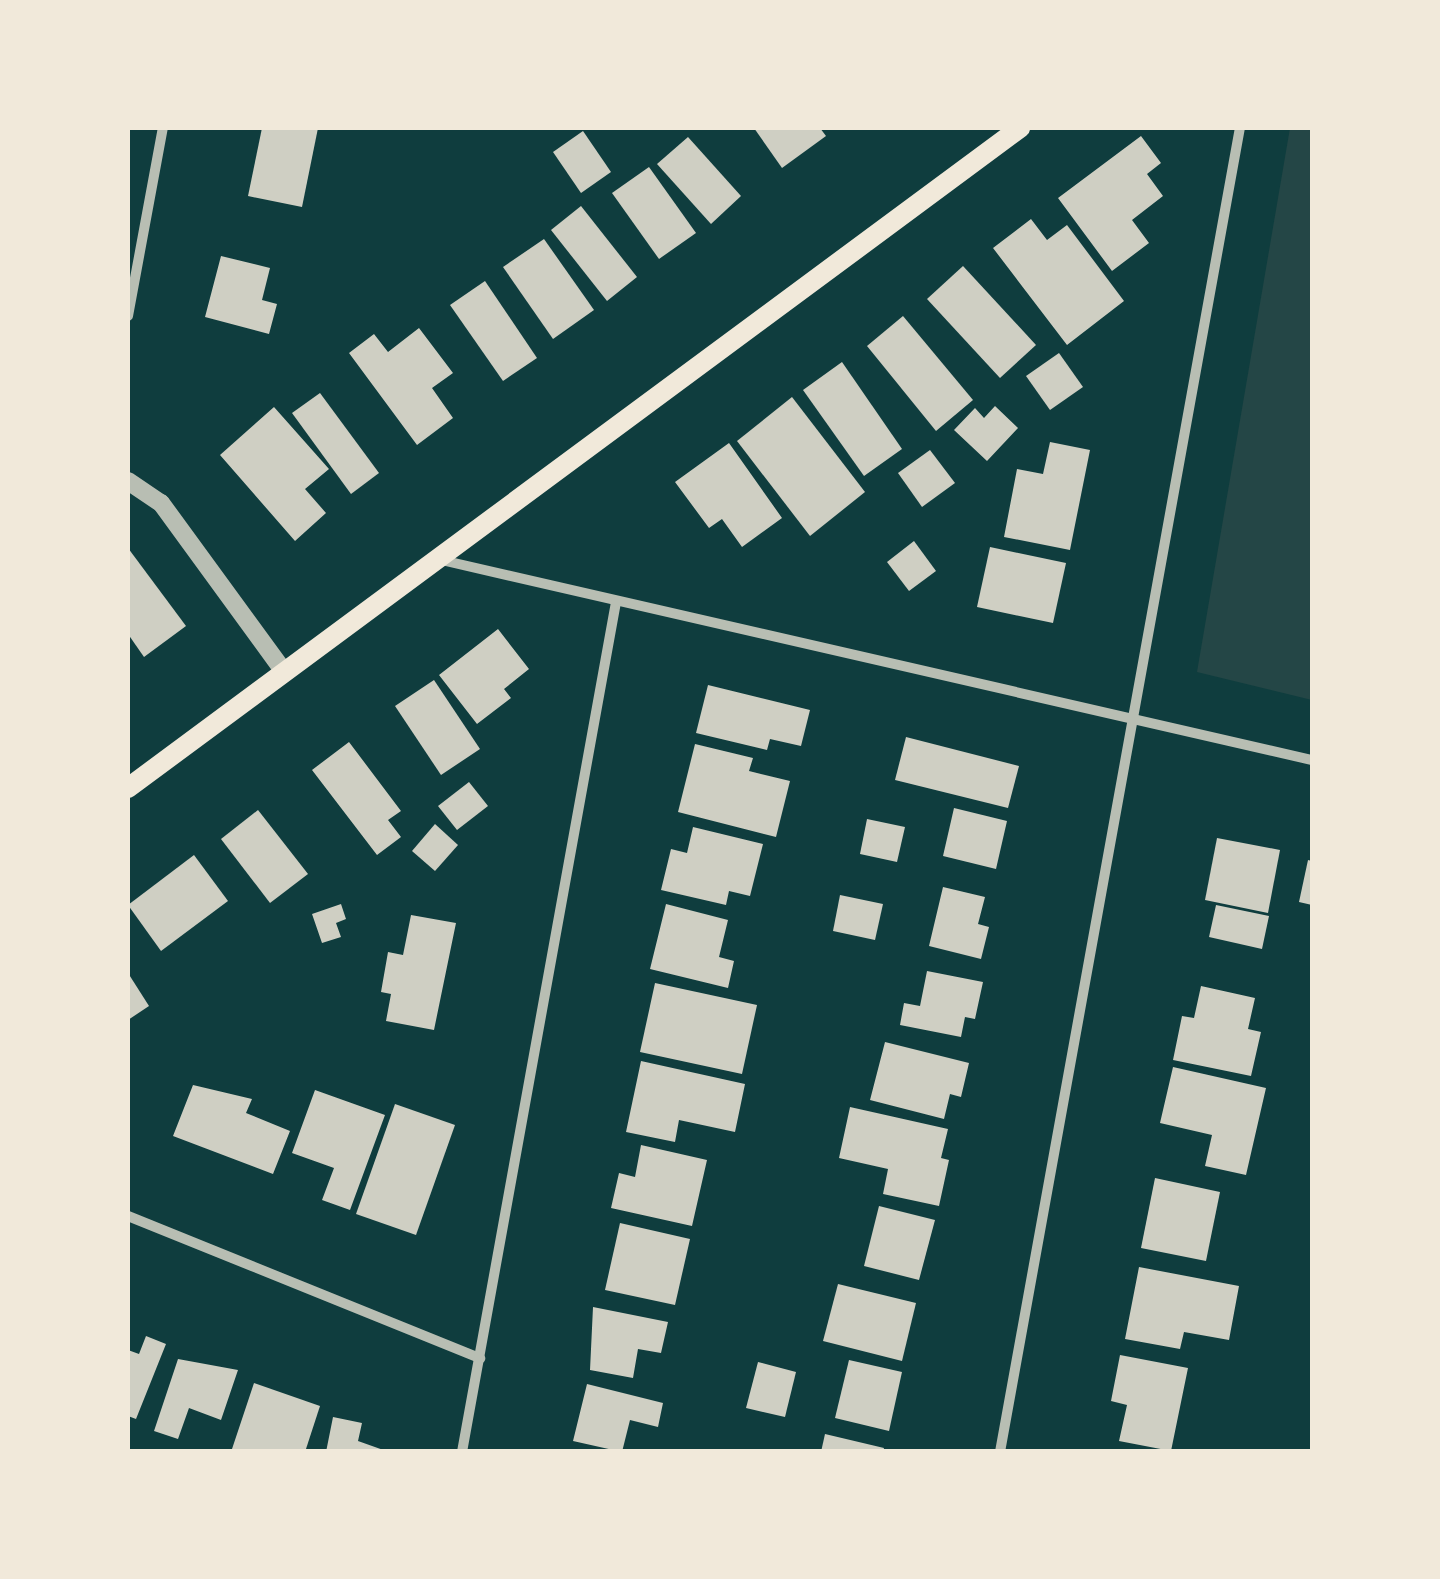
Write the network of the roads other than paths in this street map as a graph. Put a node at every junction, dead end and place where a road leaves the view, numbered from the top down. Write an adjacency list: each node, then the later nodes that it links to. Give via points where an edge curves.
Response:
1 (163, 128): 4 (street)
2 (1020, 128): 6 (main road)
3 (1240, 128): 9 (street)
4 (128, 316)
5 (128, 481): 8 (street, via 161,503)
6 (436, 558): 7 (street); 8 (main road)
7 (616, 602): 9 (street); 13 (street)
8 (282, 668): 11 (main road)
9 (1130, 716): 10 (street); 15 (street)
10 (1312, 760)
11 (128, 788)
12 (128, 1216): 13 (street)
13 (480, 1358): 14 (street)
14 (462, 1452)
15 (1000, 1452)

